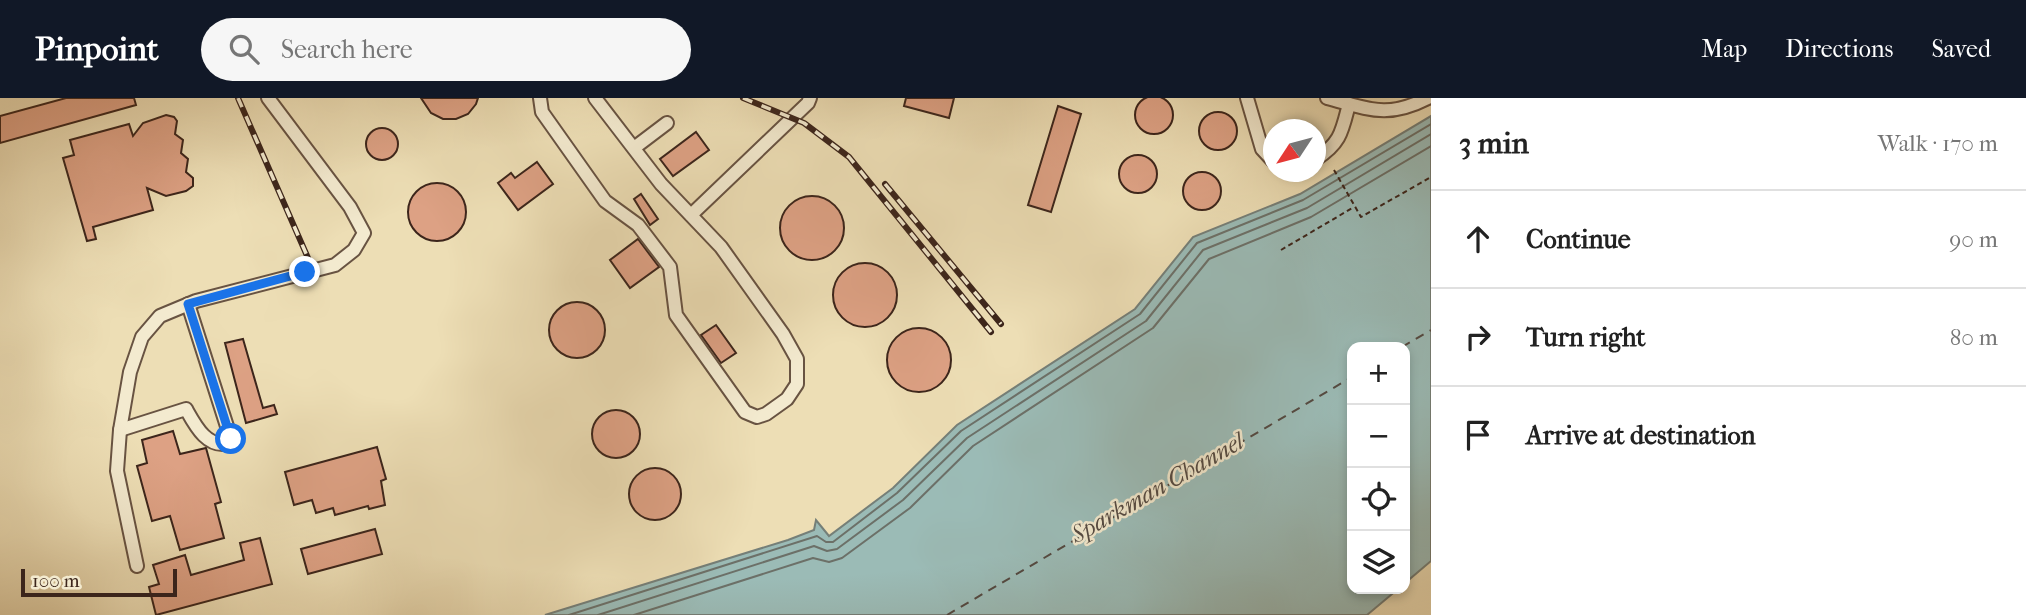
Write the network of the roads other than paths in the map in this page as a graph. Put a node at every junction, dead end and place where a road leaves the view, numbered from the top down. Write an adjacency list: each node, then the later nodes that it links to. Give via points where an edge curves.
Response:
1 (268, 98): 14 (lane, via 350,207 364,233 354,250 335,265)
2 (540, 98): 13 (lane, via 542,112 605,201 638,225 670,267 676,315 683,326 745,412 757,417 766,414 787,399 797,384 797,359 721,247)
3 (595, 98): 10 (lane)
4 (810, 98): 13 (lane)
5 (1247, 98): 11 (lane)
6 (1327, 98): 8 (lane)
7 (1428, 98): 8 (lane, via 1387,112)
8 (1349, 104): 12 (lane, via 1339,139)
9 (667, 123): 10 (lane)
10 (634, 148): 13 (lane)
11 (1263, 150)
12 (1326, 153)
13 (691, 215)
14 (188, 304): 15 (lane, via 160,316 142,337 130,372); 15 (lane, via 229,443 213,443 200,433 186,410)
15 (120, 430): 16 (lane, via 117,471)
16 (137, 566)

